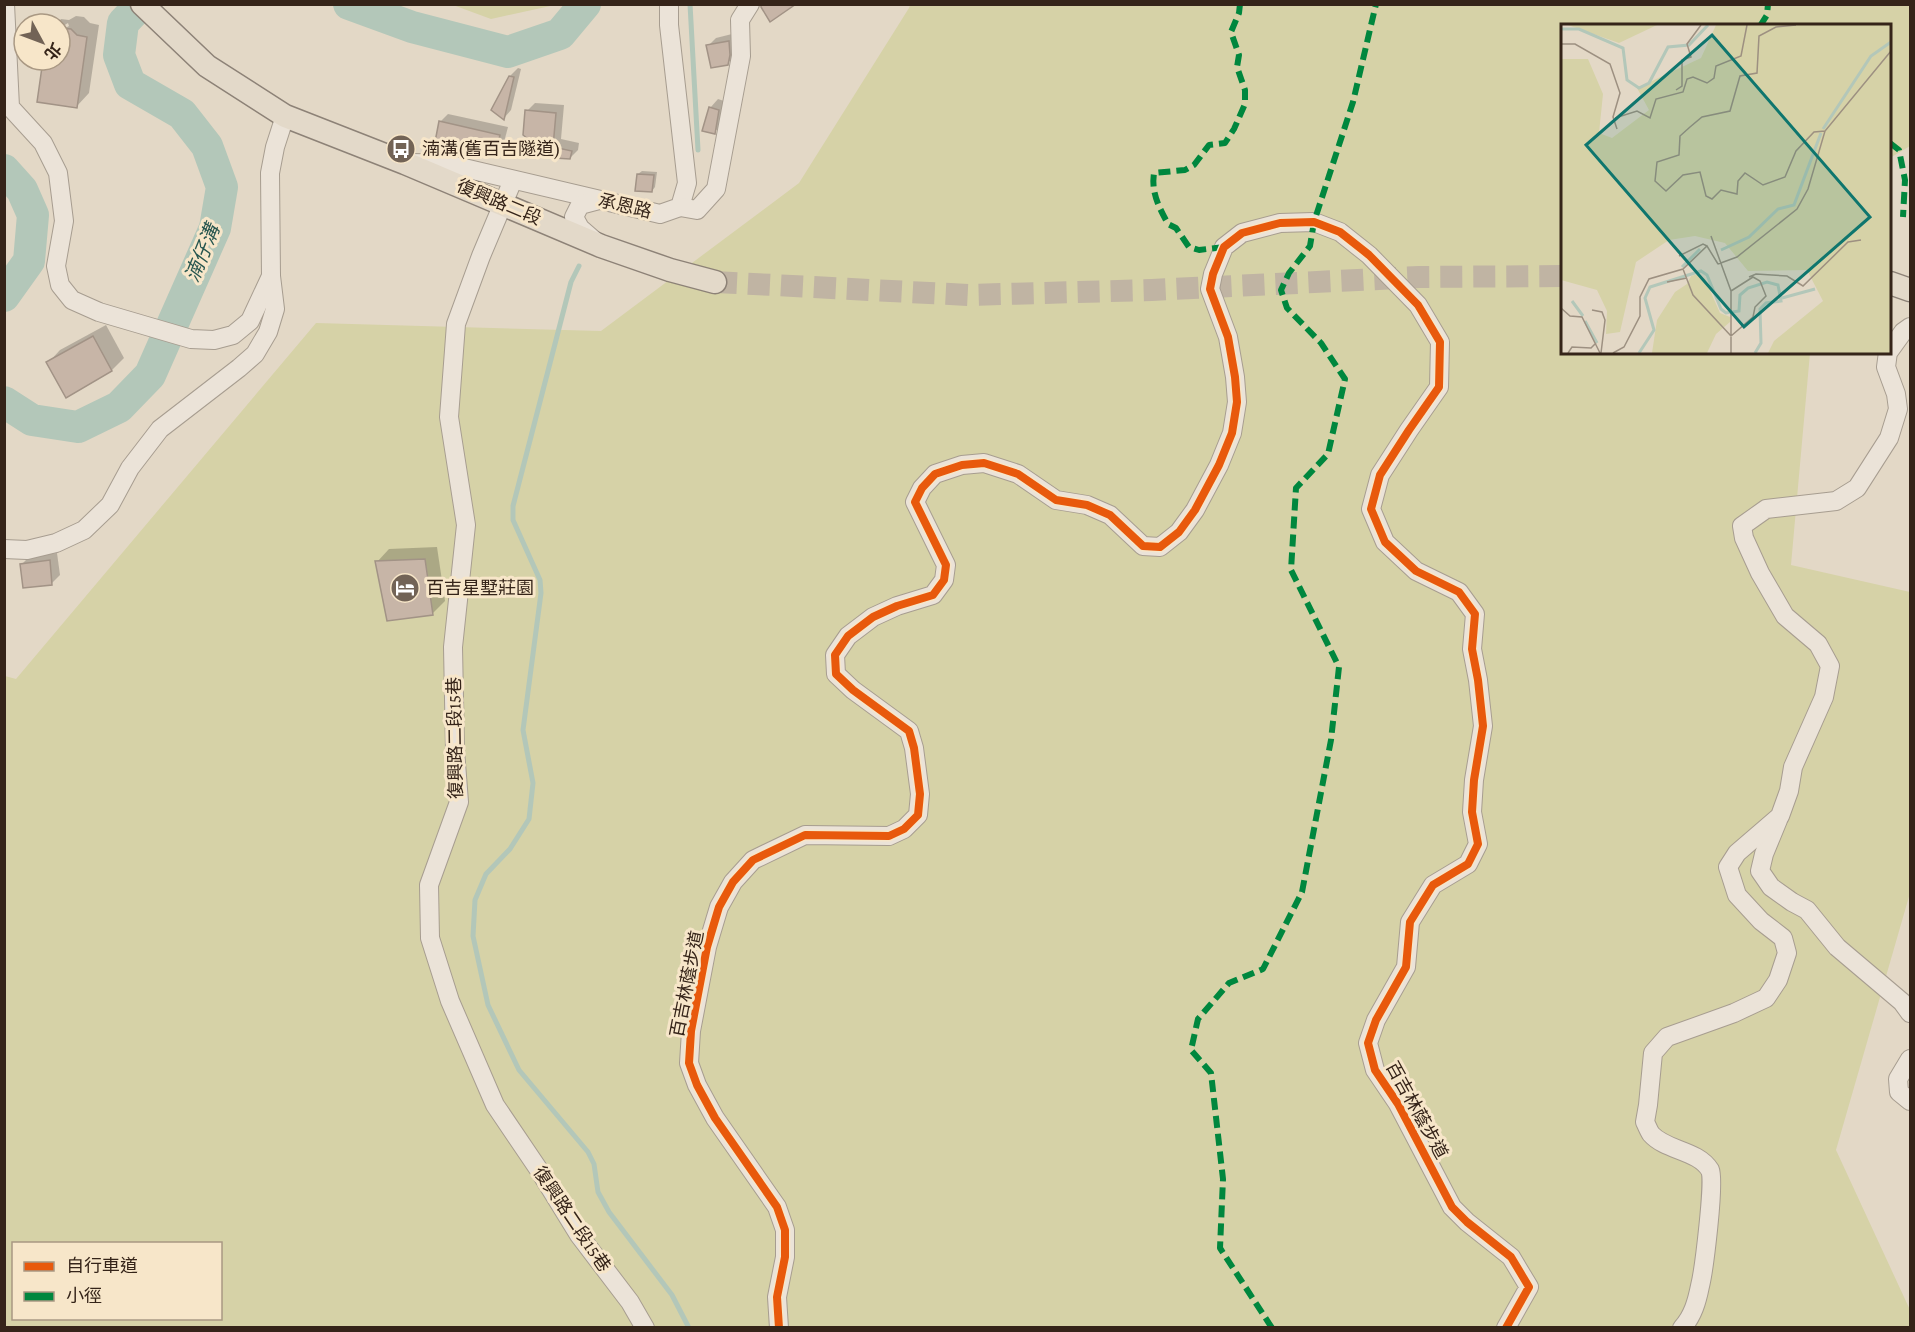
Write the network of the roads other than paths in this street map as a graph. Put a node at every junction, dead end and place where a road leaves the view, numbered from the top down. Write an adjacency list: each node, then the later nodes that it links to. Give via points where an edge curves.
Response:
1 (6, 4): 12 (street, via 10,107 43,143 58,173 64,221 56,266 60,285 72,300 191,339 214,340 233,335 250,321)
2 (142, 4): 5 (main road, 復興路二段, via 207,66)
3 (669, 4): 10 (street, 承恩路, via 687,183)
4 (750, 4): 10 (street, via 740,20 741,56 716,189 697,210)
5 (285, 116): 6 (main road, 復興路二段); 12 (street, via 270,173)
6 (405, 162): 7 (street, 承恩路, via 447,164); 9 (main road, 復興路二段)
7 (513, 180): 8 (street, 承恩路); 9 (street, 復興路二段15巷)
8 (599, 200): 10 (street, 承恩路, via 660,214); 11 (street, via 580,205 574,217 580,228)
9 (502, 203): 11 (main road, 復興路二段); 24 (street, 復興路二段15巷, via 456,324 449,417 466,525 453,647 459,802 429,885 430,938 450,1001 495,1105)
10 (680, 207)
11 (601, 246): 13 (main road, 復興路二段)
12 (271, 276): 19 (street, via 275,309 255,354 160,429 130,468 110,505 84,530 57,543 27,550)
13 (715, 282)
14 (1891, 283): 15 (main road)
15 (1911, 290)
16 (1911, 327): 17 (street)
17 (1891, 348)
18 (1888, 354): 20 (street, via 1886,368 1898,409 1889,438 1857,488 1836,501 1766,509 1742,526 1760,573 1785,616 1818,644 1830,666 1824,697 1794,767)
19 (4, 549)
20 (1780, 816): 21 (street, via 1760,871 1771,887 1807,910 1837,947); 27 (street, via 1737,853 1728,867 1737,895 1783,938 1787,953 1778,980 1766,998 1667,1037 1653,1053 1645,1122 1652,1135 1698,1158 1711,1172 1701,1285 1690,1319)
21 (1911, 1013)
22 (1911, 1059): 23 (street, via 1898,1079 1899,1092)
23 (1911, 1101)
24 (645, 1328)
25 (779, 1328): 26 (street, 百吉林蔭步道, via 777,1297 785,1257 785,1230 777,1207 715,1118 697,1085 689,1063 691,1031 719,907 733,882 753,860 805,835 889,836 904,829 918,815 920,794 909,731 836,674 835,655 848,636 873,617 933,595 944,580 946,565 915,502 934,474 984,463 1018,474 1056,500 1087,505 1110,516 1143,546 1160,547 1179,532 1219,465 1232,433 1237,402 1228,337 1210,289 1224,247 1242,233 1280,223 1314,222 1340,232 1369,255 1418,304 1440,342 1439,387 1380,475 1371,509 1385,542 1416,571 1459,592 1475,614 1472,649 1483,726 1472,812 1478,844 1468,864 1433,885 1410,922 1406,967 1376,1020 1368,1043 1375,1070 1398,1104 1452,1208 1511,1257 1529,1287)
26 (1506, 1328)
27 (1682, 1328)

